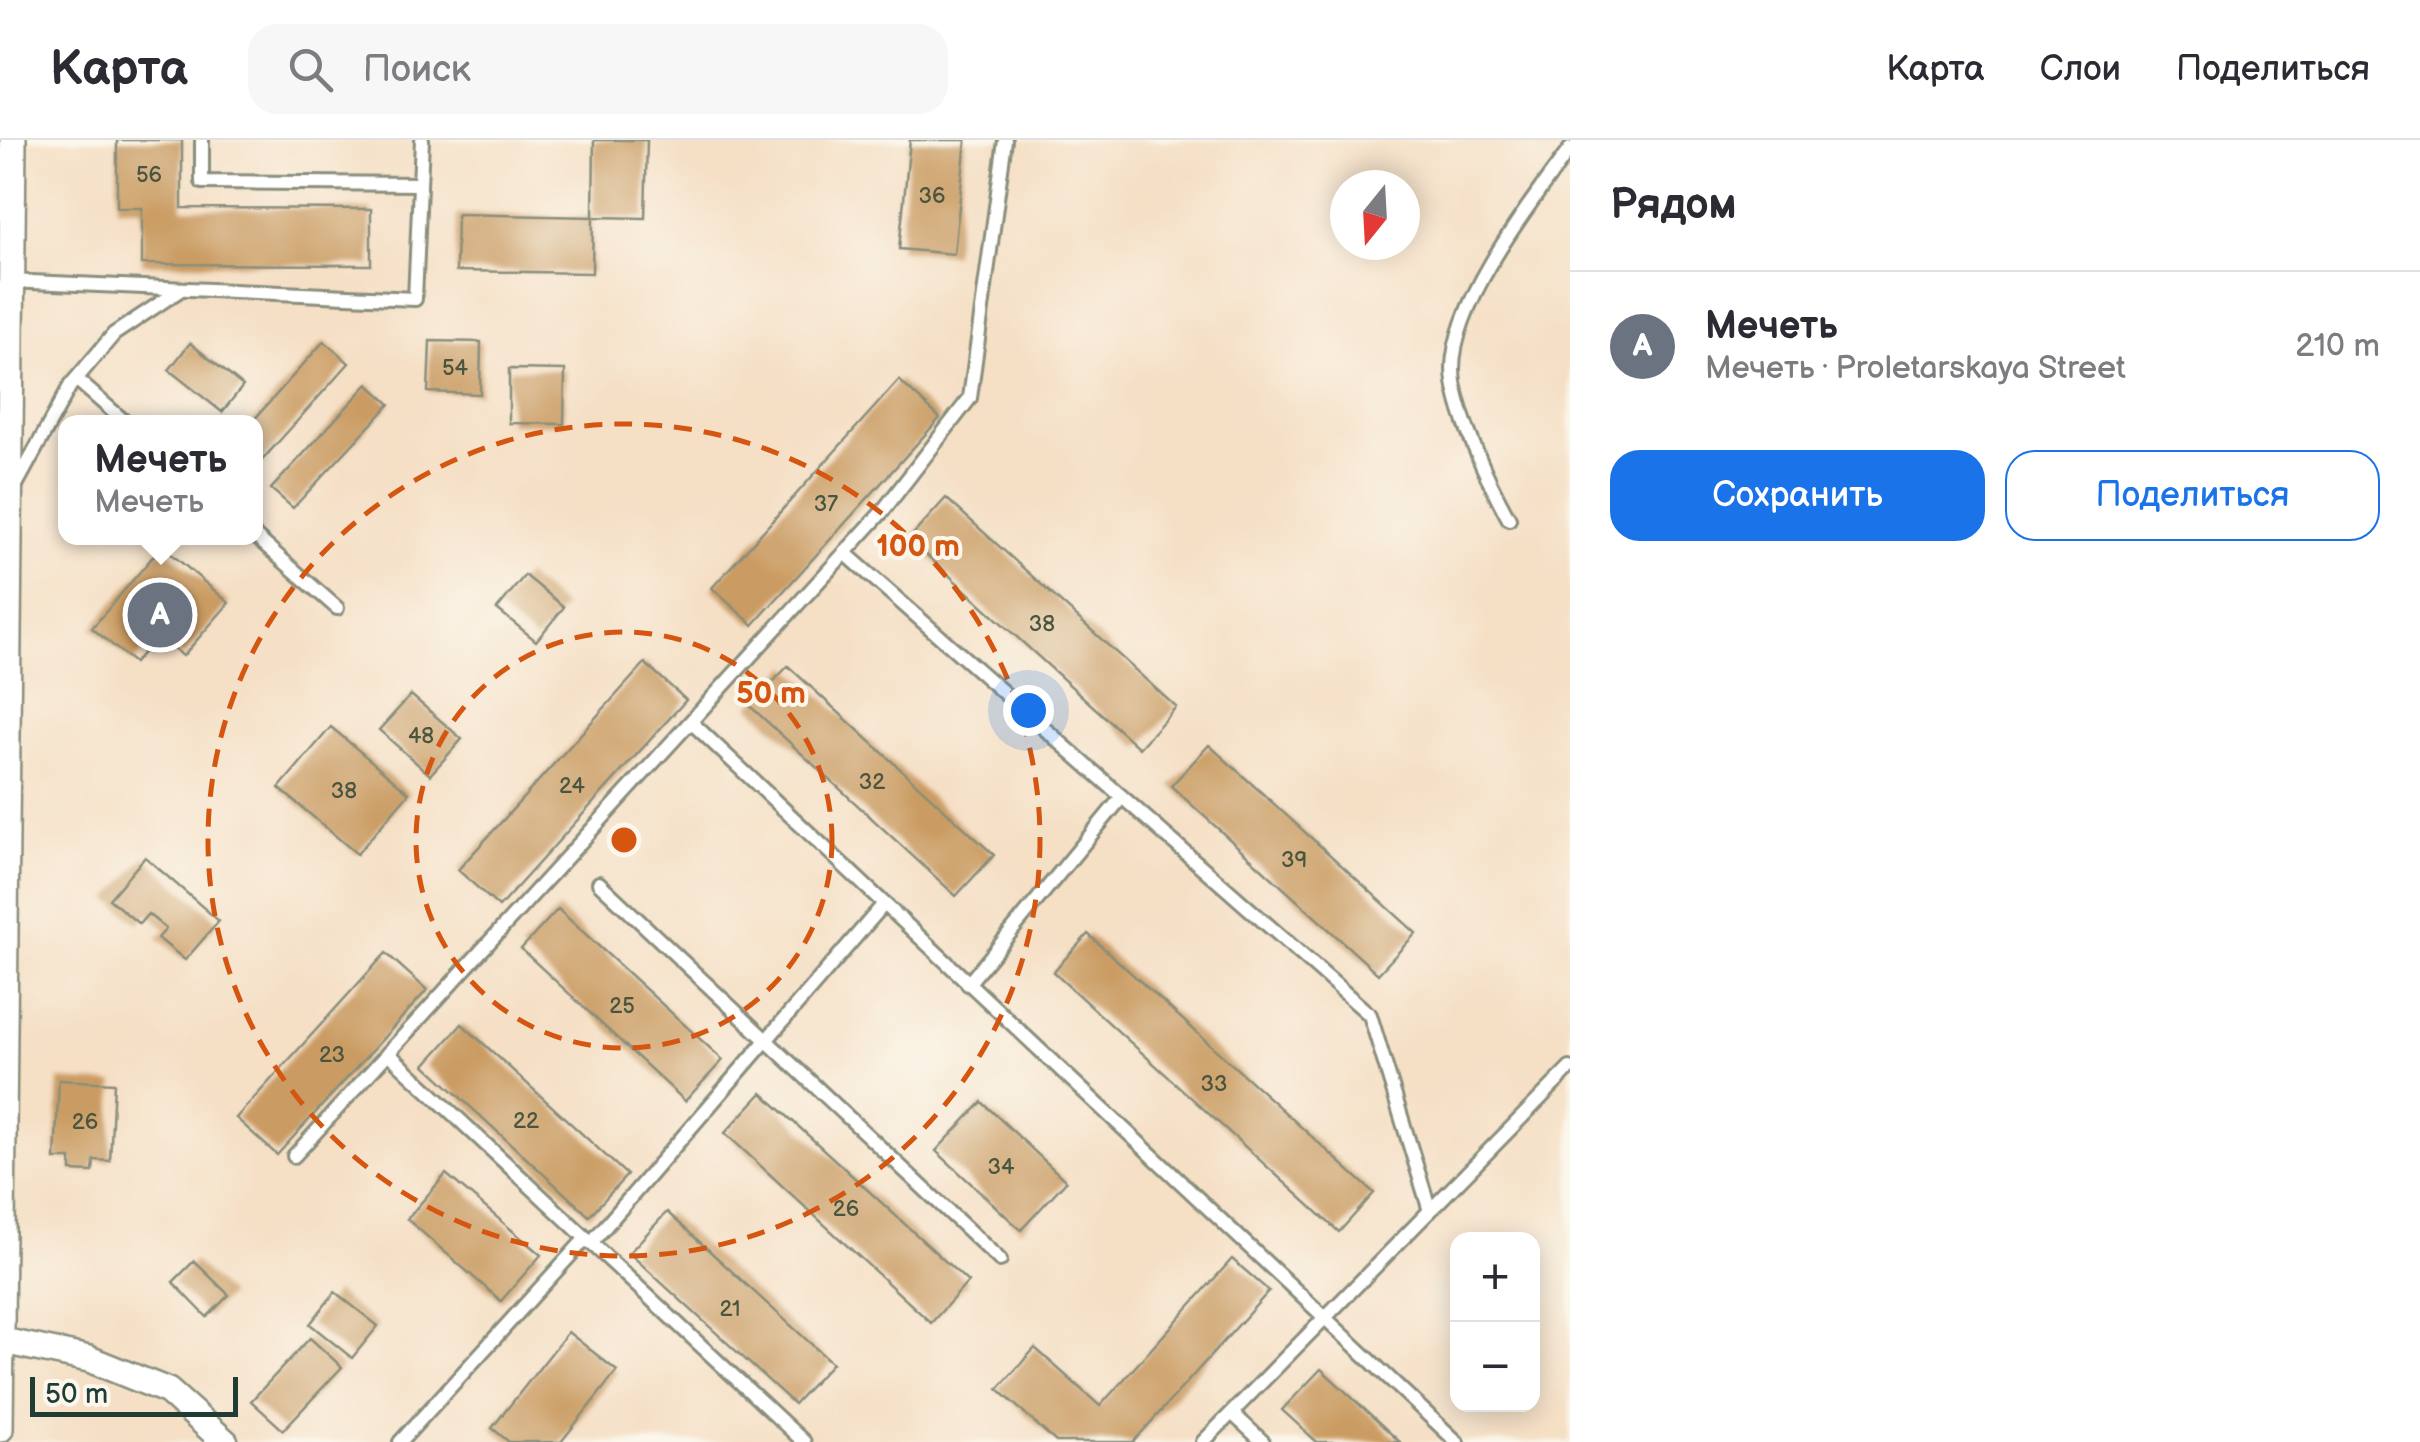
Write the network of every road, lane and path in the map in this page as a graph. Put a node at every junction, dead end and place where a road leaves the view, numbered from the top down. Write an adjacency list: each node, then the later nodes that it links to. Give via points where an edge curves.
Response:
1 (13, 140): 7 (street)
2 (202, 140): 6 (lane, via 202,182)
3 (422, 140): 6 (lane)
4 (1006, 140): 14 (lane, via 970,398)
5 (1570, 149): 12 (lane, via 1472,294 1453,370 1481,470)
6 (420, 184): 8 (lane, via 415,300)
7 (10, 281): 8 (lane); 11 (street)
8 (180, 290): 9 (lane, via 114,334)
9 (76, 380): 10 (lane); 11 (lane)
10 (117, 415)
11 (8, 501): 29 (street)
12 (1509, 519)
13 (263, 543): 15 (lane)
14 (844, 554): 16 (lane); 17 (lane)
15 (337, 608)
16 (691, 722): 19 (lane); 22 (lane)
17 (1122, 797): 20 (lane); 25 (lane, via 1370,1015)
18 (600, 883): 21 (lane)
19 (884, 904): 20 (lane); 21 (lane)
20 (968, 984): 28 (lane)
21 (768, 1042): 26 (lane); 27 (lane)
22 (388, 1053): 24 (lane); 26 (lane)
23 (1570, 1068): 25 (lane)
24 (294, 1156)
25 (1430, 1211): 28 (lane)
26 (589, 1241): 33 (lane); 34 (lane)
27 (1000, 1260)
28 (1324, 1319): 30 (lane); 37 (lane)
29 (3, 1342): 31 (street); 32 (street, via 90,1360 168,1391)
30 (1232, 1413): 35 (lane); 36 (lane)
31 (0, 1429)
32 (225, 1442)
33 (400, 1442)
34 (804, 1442)
35 (1203, 1442)
36 (1263, 1442)
37 (1457, 1442)

